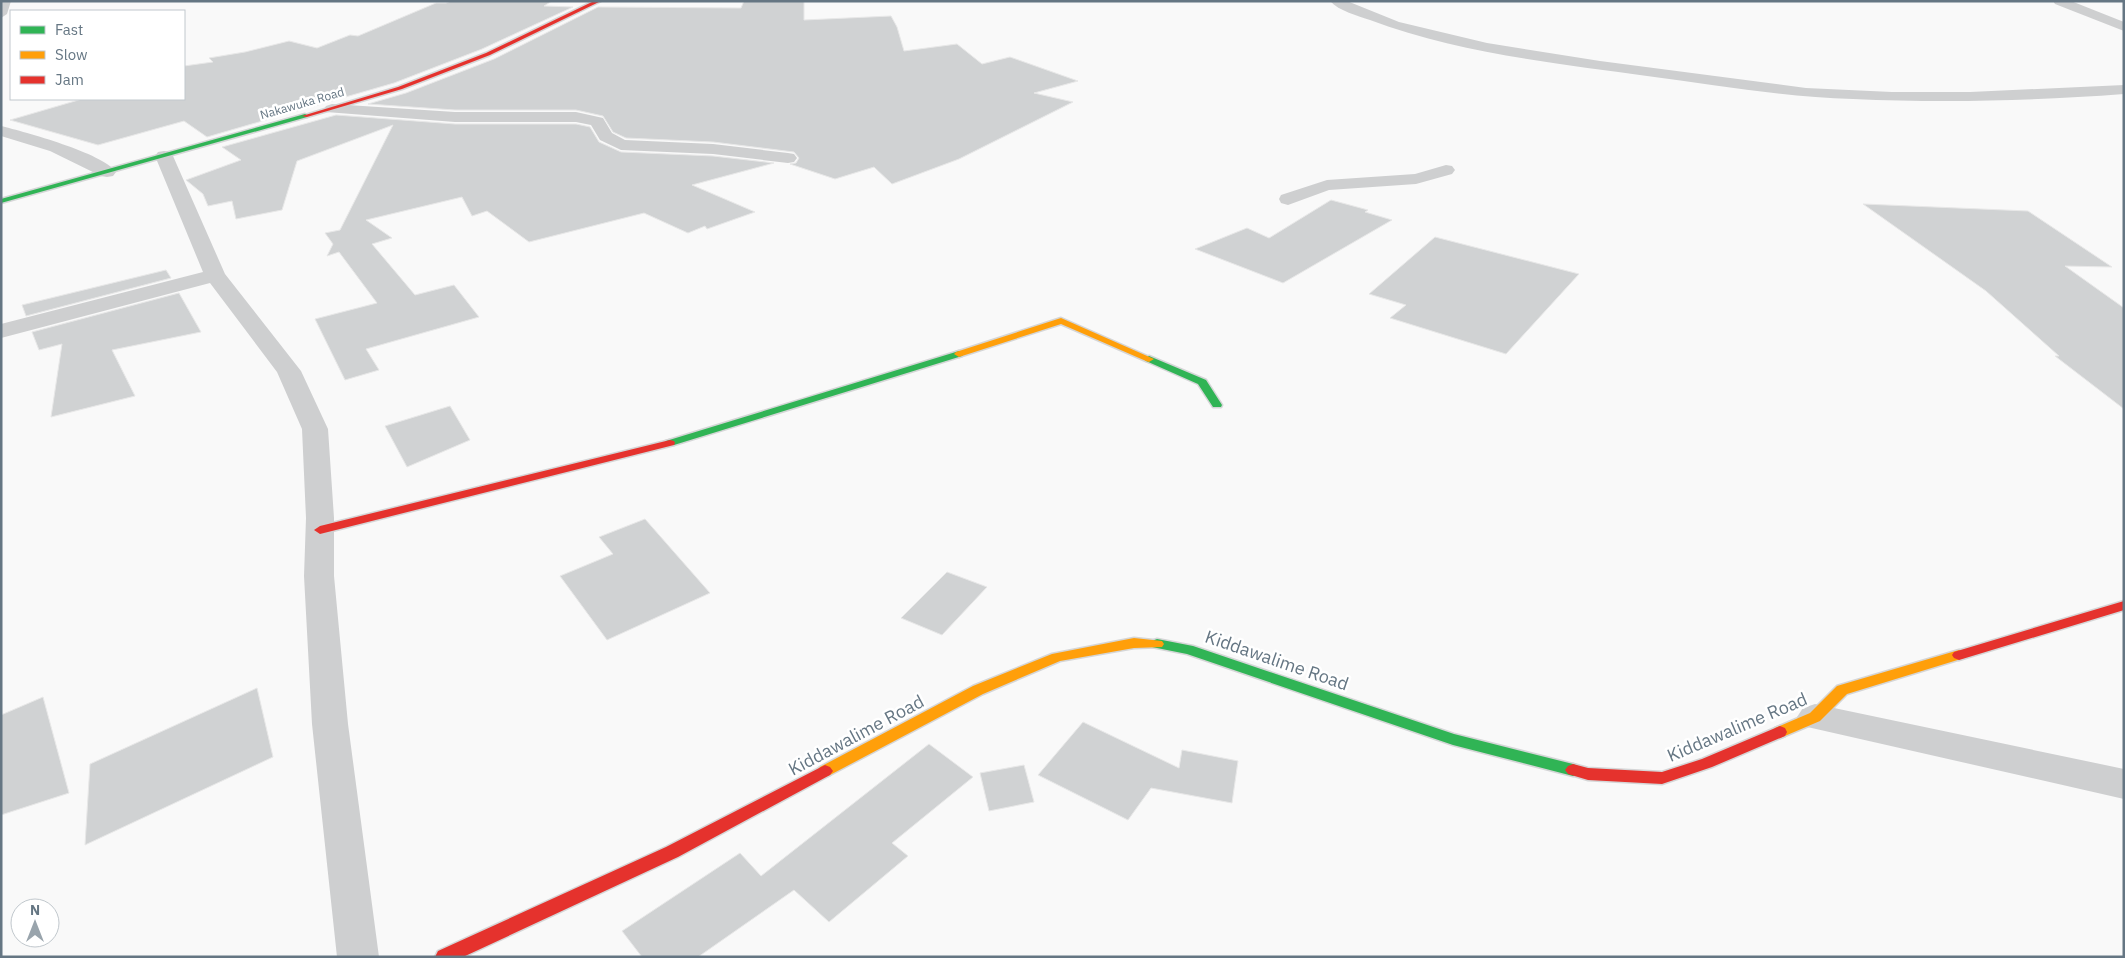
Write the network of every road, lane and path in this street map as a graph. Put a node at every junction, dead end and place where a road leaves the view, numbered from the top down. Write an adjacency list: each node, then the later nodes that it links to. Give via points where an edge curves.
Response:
1 (5, 1): 5 (street)
2 (599, 1): 8 (street, Nakawuka Road, via 442,73)
3 (1336, 1): 7 (street, via 1362,14 1430,35 1481,46 1813,93 1908,96)
4 (2059, 1): 6 (street)
5 (1, 14)
6 (2124, 28)
7 (2124, 89)
8 (332, 109): 10 (street, Nakawuka Road); 11 (street, via 455,117 576,117 598,121 606,136 621,145 713,149)
9 (1, 131): 13 (street, via 57,146)
10 (164, 156): 13 (street, Nakawuka Road); 16 (street)
11 (788, 158)
12 (1446, 170): 14 (street, via 1416,179 1327,185)
13 (107, 172): 15 (street, Nakawuka Road)
14 (1288, 199)
15 (1, 201)
16 (215, 276): 17 (street); 19 (street, via 289,371 315,428)
17 (1, 331)
18 (1217, 405): 19 (street, via 1202,382 1061,321 644,451)
19 (320, 530): 23 (street, via 319,576 330,724)
20 (2124, 605): 21 (street, Kiddawalime Road, via 1842,690)
21 (1815, 717): 22 (street); 24 (street, Kiddawalime Road, via 1707,763 1662,778 1588,774 1453,739 1188,648 1134,643 1057,657 978,690 672,852)
22 (2124, 784)
23 (358, 957)
24 (444, 957)

